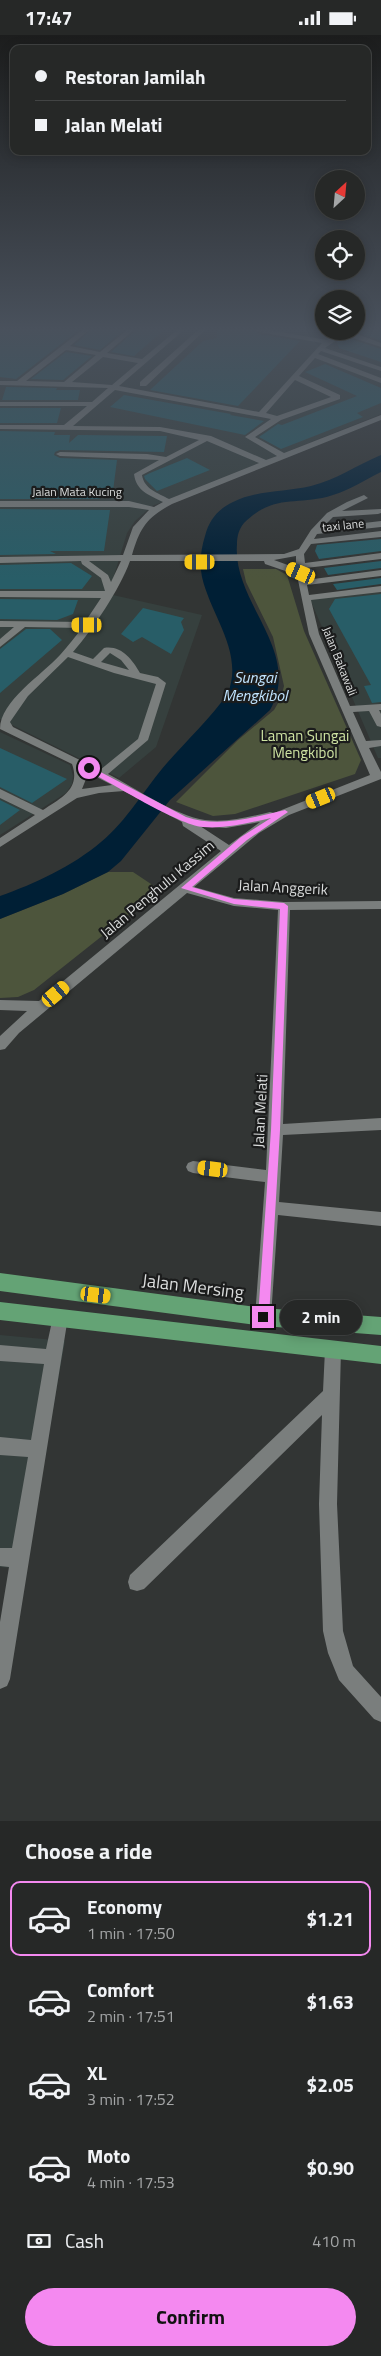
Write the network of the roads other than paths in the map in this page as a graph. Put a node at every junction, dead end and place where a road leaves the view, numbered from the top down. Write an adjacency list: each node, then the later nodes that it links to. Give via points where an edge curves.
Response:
1 (84, 413): 9 (street)
2 (94, 413): 10 (street)
3 (257, 413): 5 (street)
4 (291, 413): 7 (street)
5 (261, 414): 7 (street)
6 (381, 417): 13 (street)
7 (278, 418): 13 (street, via 249,437)
8 (0, 427): 9 (street)
9 (67, 427): 10 (street)
10 (80, 427): 11 (street, via 160,429)
11 (208, 439): 14 (street); 15 (street)
12 (60, 454): 14 (street)
13 (283, 456): 15 (street)
14 (166, 459): 16 (street, via 138,474 139,483)
15 (266, 463): 18 (street)
16 (146, 490): 18 (street); 20 (street)
17 (364, 498): 23 (street, via 344,505)
18 (169, 502): 21 (street)
19 (0, 504): 20 (street, Jalan Mata Kucing)
20 (129, 504): 21 (street, Jalan Mata Kucing)
21 (154, 509): 26 (street)
22 (378, 511): 23 (street)
23 (330, 515): 25 (street)
24 (381, 524): 25 (street)
25 (314, 532): 28 (street)
26 (133, 533): 31 (street, via 144,551); 33 (street)
27 (381, 534): 28 (street, taxi lane)
28 (307, 542): 29 (street)
29 (300, 551): 34 (street); 38 (street, Jalan Bakawali)
30 (381, 556): 38 (street)
31 (163, 559): 33 (street); 34 (street)
32 (50, 560): 33 (street); 35 (street); 36 (street)
33 (125, 560): 36 (street); 40 (street)
34 (269, 560): 38 (street)
35 (0, 561)
36 (85, 562): 40 (street, via 105,577)
37 (381, 573): 38 (street)
38 (301, 574): 42 (street, Jalan Bakawali)
39 (381, 589): 42 (street)
40 (108, 593): 41 (street); 45 (street)
41 (0, 594)
42 (306, 598): 53 (street, Jalan Bakawali, via 314,634)
43 (0, 624): 44 (street)
44 (23, 624): 45 (street); 46 (street)
45 (87, 625): 47 (street)
46 (0, 643)
47 (66, 653): 48 (street); 50 (street)
48 (95, 663): 49 (street); 49 (street, via 107,650 113,650 129,662)
49 (136, 675): 59 (street, via 161,683 143,740)
50 (20, 697): 51 (street); 55 (street)
51 (0, 707)
52 (377, 707): 53 (street); 54 (street)
53 (346, 709): 57 (street, Jalan Bakawali)
54 (381, 724)
55 (4, 727): 58 (street)
56 (381, 743): 57 (street)
57 (362, 745): 60 (street, Jalan Bakawali)
58 (77, 762): 59 (street); 63 (street, via 82,774)
59 (100, 775): 61 (street)
60 (379, 776): 64 (street, Jalan Penghulu Kassim)
61 (125, 788): 63 (street); 66 (street)
62 (0, 793): 65 (street)
63 (73, 795): 65 (street)
64 (285, 812): 66 (street, via 230,825 201,825); 68 (street, Jalan Penghulu Kassim)
65 (42, 814): 67 (street)
66 (183, 818): 68 (street, via 194,829)
67 (0, 843)
68 (229, 851): 69 (street, Jalan Penghulu Kassim)
69 (185, 888): 71 (street, Jalan Anggerik, via 234,901); 73 (street, Jalan Penghulu Kassim)
70 (381, 905): 71 (street, Jalan Anggerik)
71 (284, 906): 76 (street, Jalan Melati)
72 (0, 1005): 73 (street)
73 (42, 1006): 74 (street, Jalan Penghulu Kassim)
74 (0, 1045)
75 (381, 1125): 76 (street)
76 (276, 1130): 78 (street, Jalan Melati)
77 (193, 1167): 78 (street)
78 (273, 1177): 79 (street, Jalan Melati)
79 (270, 1208): 80 (street); 84 (street, Jalan Melati)
80 (381, 1219)
81 (0, 1283): 84 (highway, Jalan Mersing)
82 (0, 1311): 83 (highway)
83 (60, 1317): 86 (highway); 89 (street)
84 (263, 1317): 85 (highway, Jalan Mersing)
85 (381, 1326)
86 (333, 1350): 88 (highway); 90 (street)
87 (0, 1353): 89 (street)
88 (381, 1355)
89 (53, 1357): 92 (street)
90 (331, 1395): 94 (street); 96 (street, via 328,1504 334,1631 346,1673)
91 (0, 1446): 92 (street)
92 (38, 1449): 93 (street)
93 (9, 1558): 95 (street)
94 (137, 1582)
95 (0, 1679)
96 (381, 1712)

